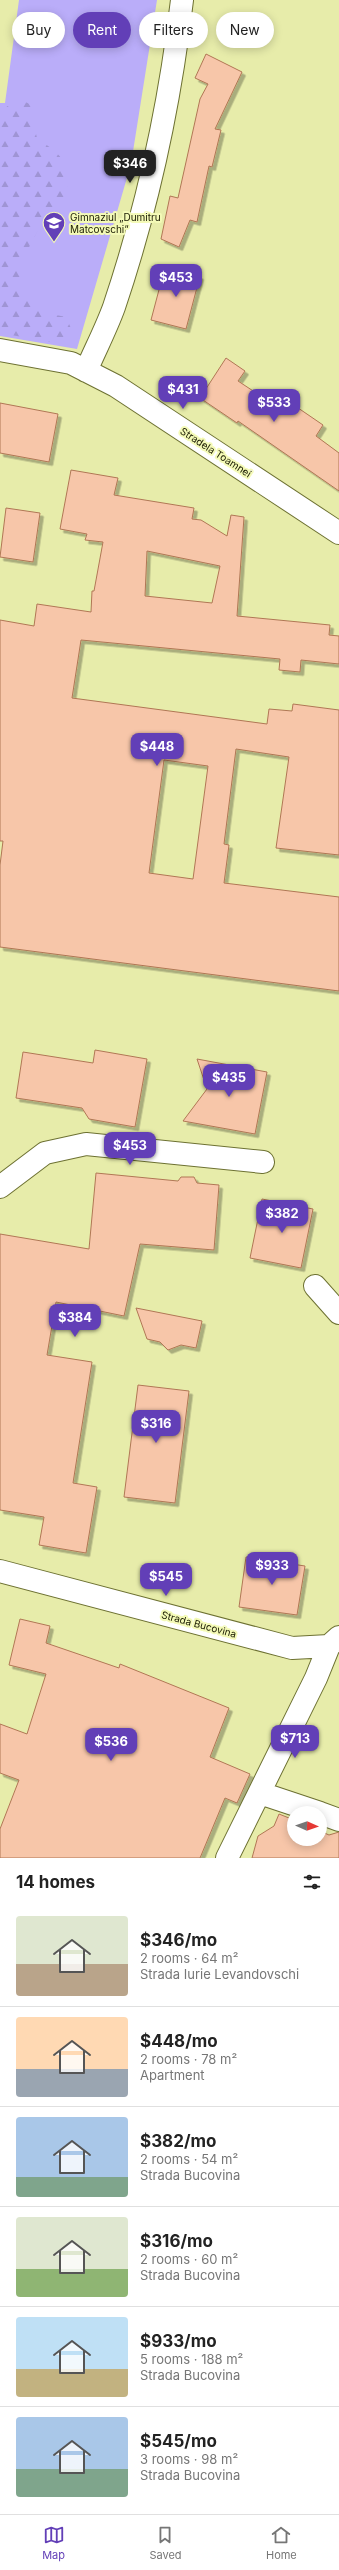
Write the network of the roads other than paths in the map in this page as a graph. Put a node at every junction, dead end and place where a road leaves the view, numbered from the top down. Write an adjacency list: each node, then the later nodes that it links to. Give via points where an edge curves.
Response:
1 (182, 0): 3 (street, via 163,118 138,221 114,308)
2 (0, 350): 3 (street, Stradela Toamnei, via 71,363)
3 (86, 371): 4 (street, Stradela Toamnei, via 116,386)
4 (339, 533)
5 (263, 1162): 6 (street, via 86,1144 45,1153)
6 (0, 1187)
7 (315, 1286): 8 (street)
8 (339, 1313)
9 (0, 1571): 10 (street, Strada Bucovina, via 292,1648)
10 (334, 1642): 11 (street, Strada Bucovina)
11 (260, 1792): 12 (street); 15 (street, Strada Bucovina)
12 (300, 1806)
13 (327, 1816): 14 (street)
14 (339, 1820)
15 (227, 1858)

